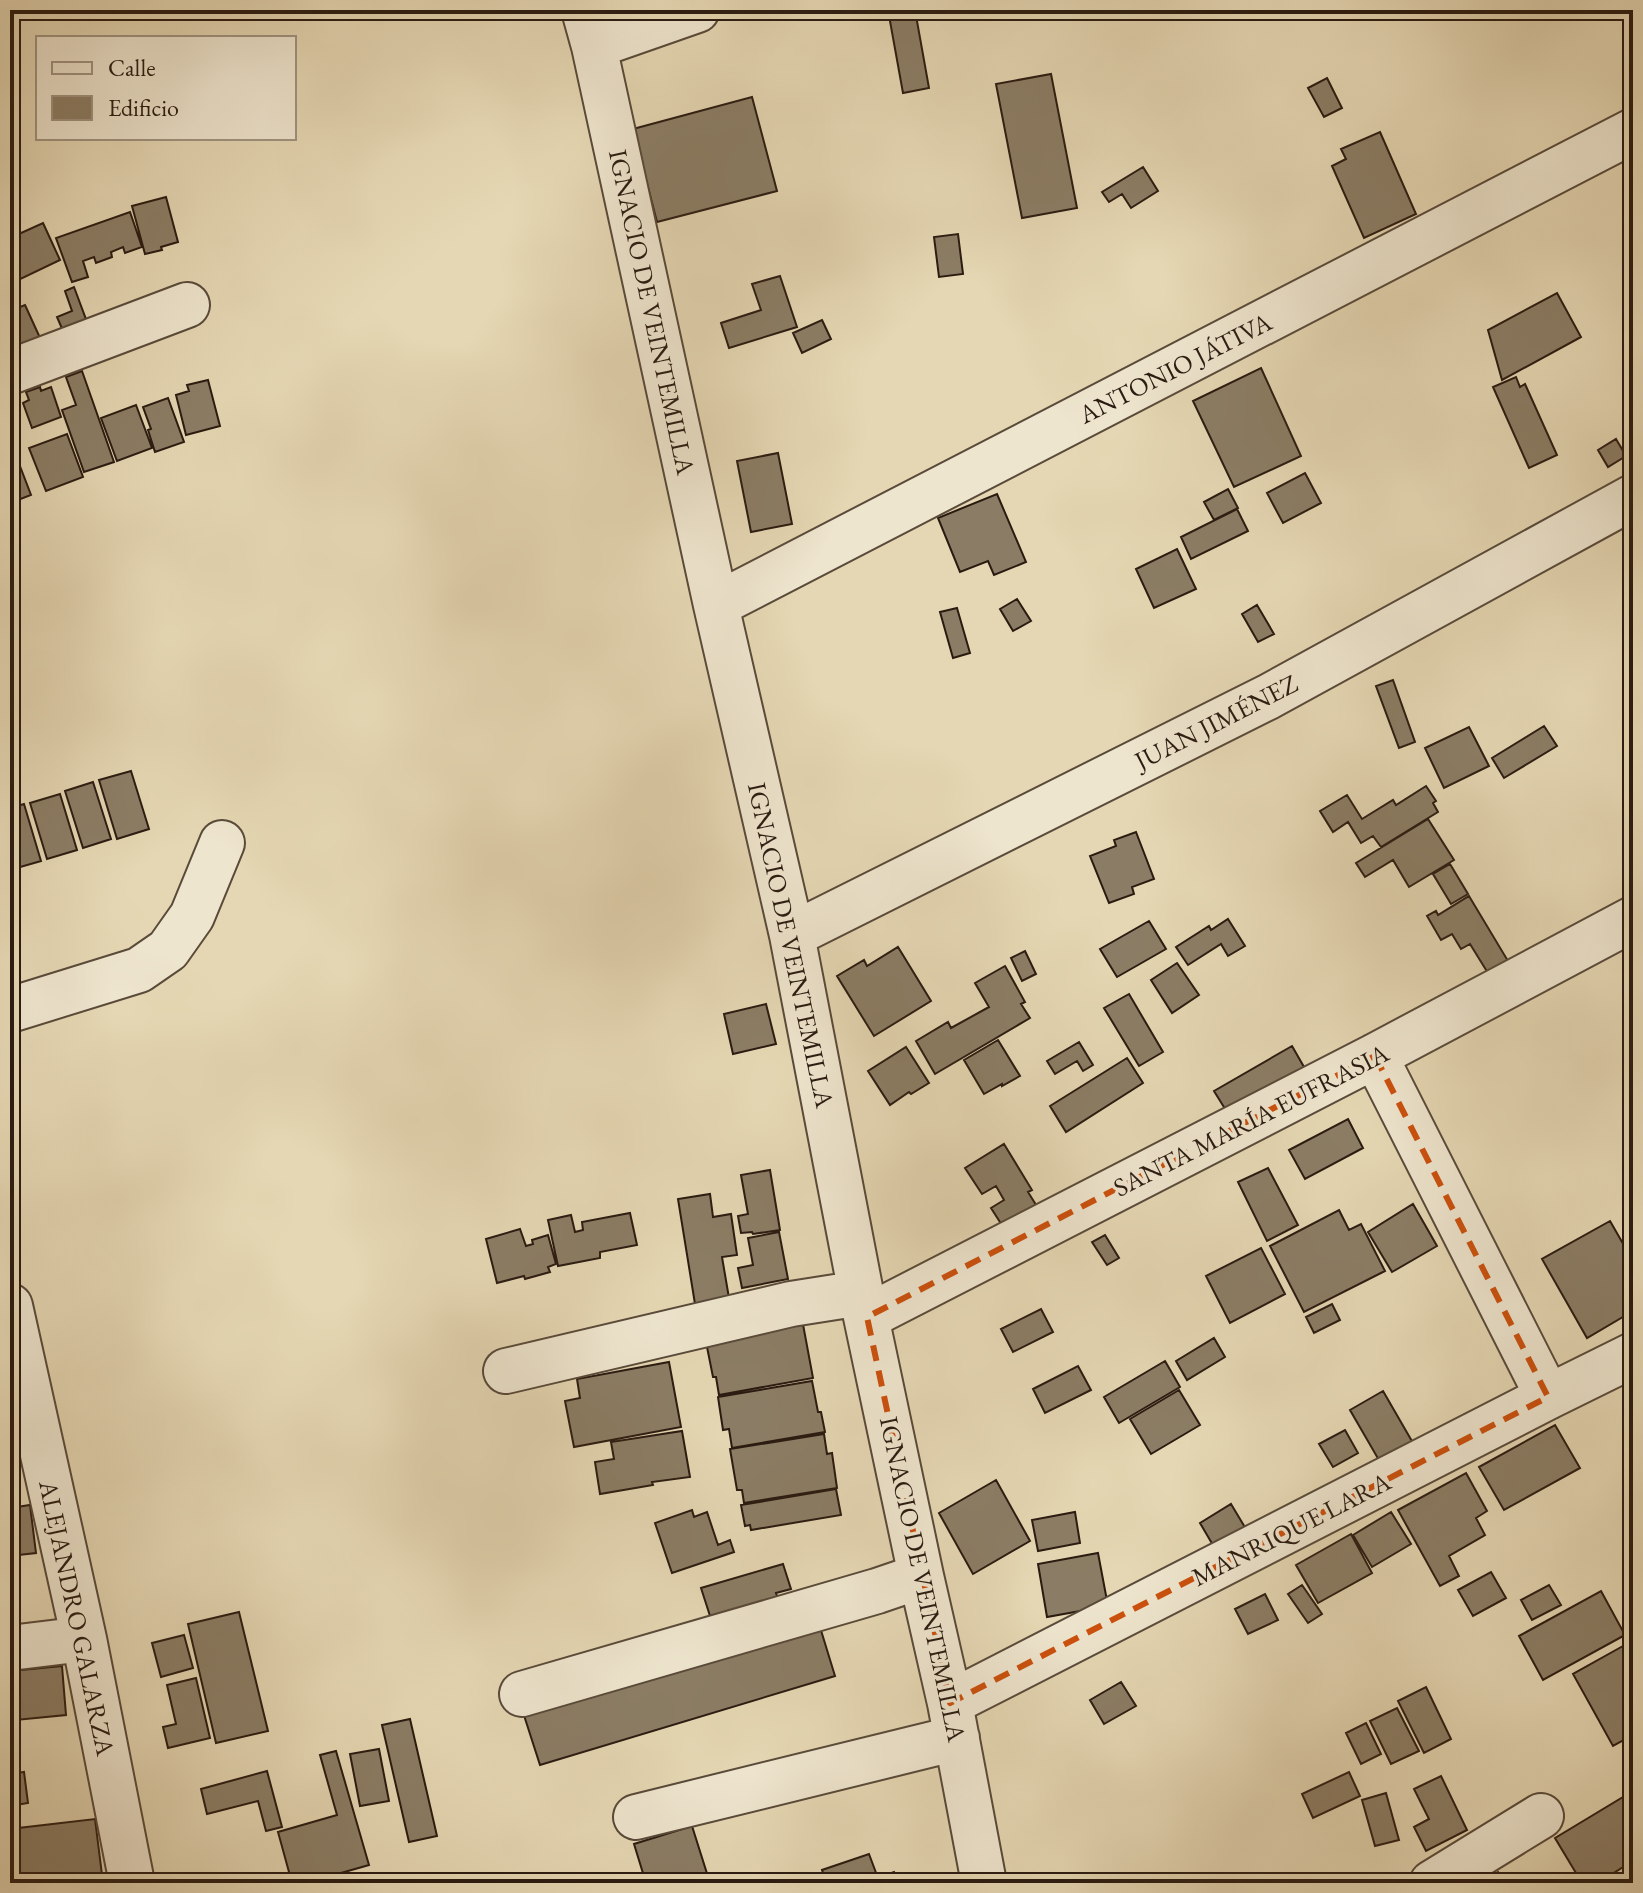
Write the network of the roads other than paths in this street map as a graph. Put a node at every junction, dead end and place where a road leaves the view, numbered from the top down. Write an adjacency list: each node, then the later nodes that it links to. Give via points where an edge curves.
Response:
1 (697, 10): 2 (street)
2 (589, 28): 7 (street, IGNACIO DE VEINTEMILLA)
3 (1633, 131): 7 (street, ANTONIO JÁTIVA)
4 (187, 305): 5 (street)
5 (10, 372)
6 (1633, 497): 10 (street, JUAN JIMÉNEZ, via 1268,697)
7 (716, 605): 10 (street, IGNACIO DE VEINTEMILLA)
8 (222, 843): 11 (street, via 192,916 168,950 139,970)
9 (1633, 919): 12 (street, SANTA MARÍA EUFRASIA)
10 (792, 935): 13 (street, IGNACIO DE VEINTEMILLA)
11 (10, 1010)
12 (1375, 1056): 13 (street, SANTA MARÍA EUFRASIA); 17 (street)
13 (864, 1305): 16 (street, SANTA MARÍA EUFRASIA, via 791,1304); 18 (street, IGNACIO DE VEINTEMILLA)
14 (10, 1306): 19 (street, ALEJANDRO GALARZA)
15 (1633, 1355): 17 (street, MANRIQUE LARA)
16 (506, 1371)
17 (1548, 1397): 22 (street, MANRIQUE LARA)
18 (921, 1576): 21 (street); 22 (street, IGNACIO DE VEINTEMILLA)
19 (84, 1639): 20 (street); 25 (street, ALEJANDRO GALARZA)
20 (10, 1648)
21 (522, 1694)
22 (954, 1720): 24 (street, MANRIQUE LARA); 26 (street, IGNACIO DE VEINTEMILLA)
23 (1541, 1816): 27 (street)
24 (636, 1817)
25 (132, 1883)
26 (984, 1883)
27 (1432, 1883)

